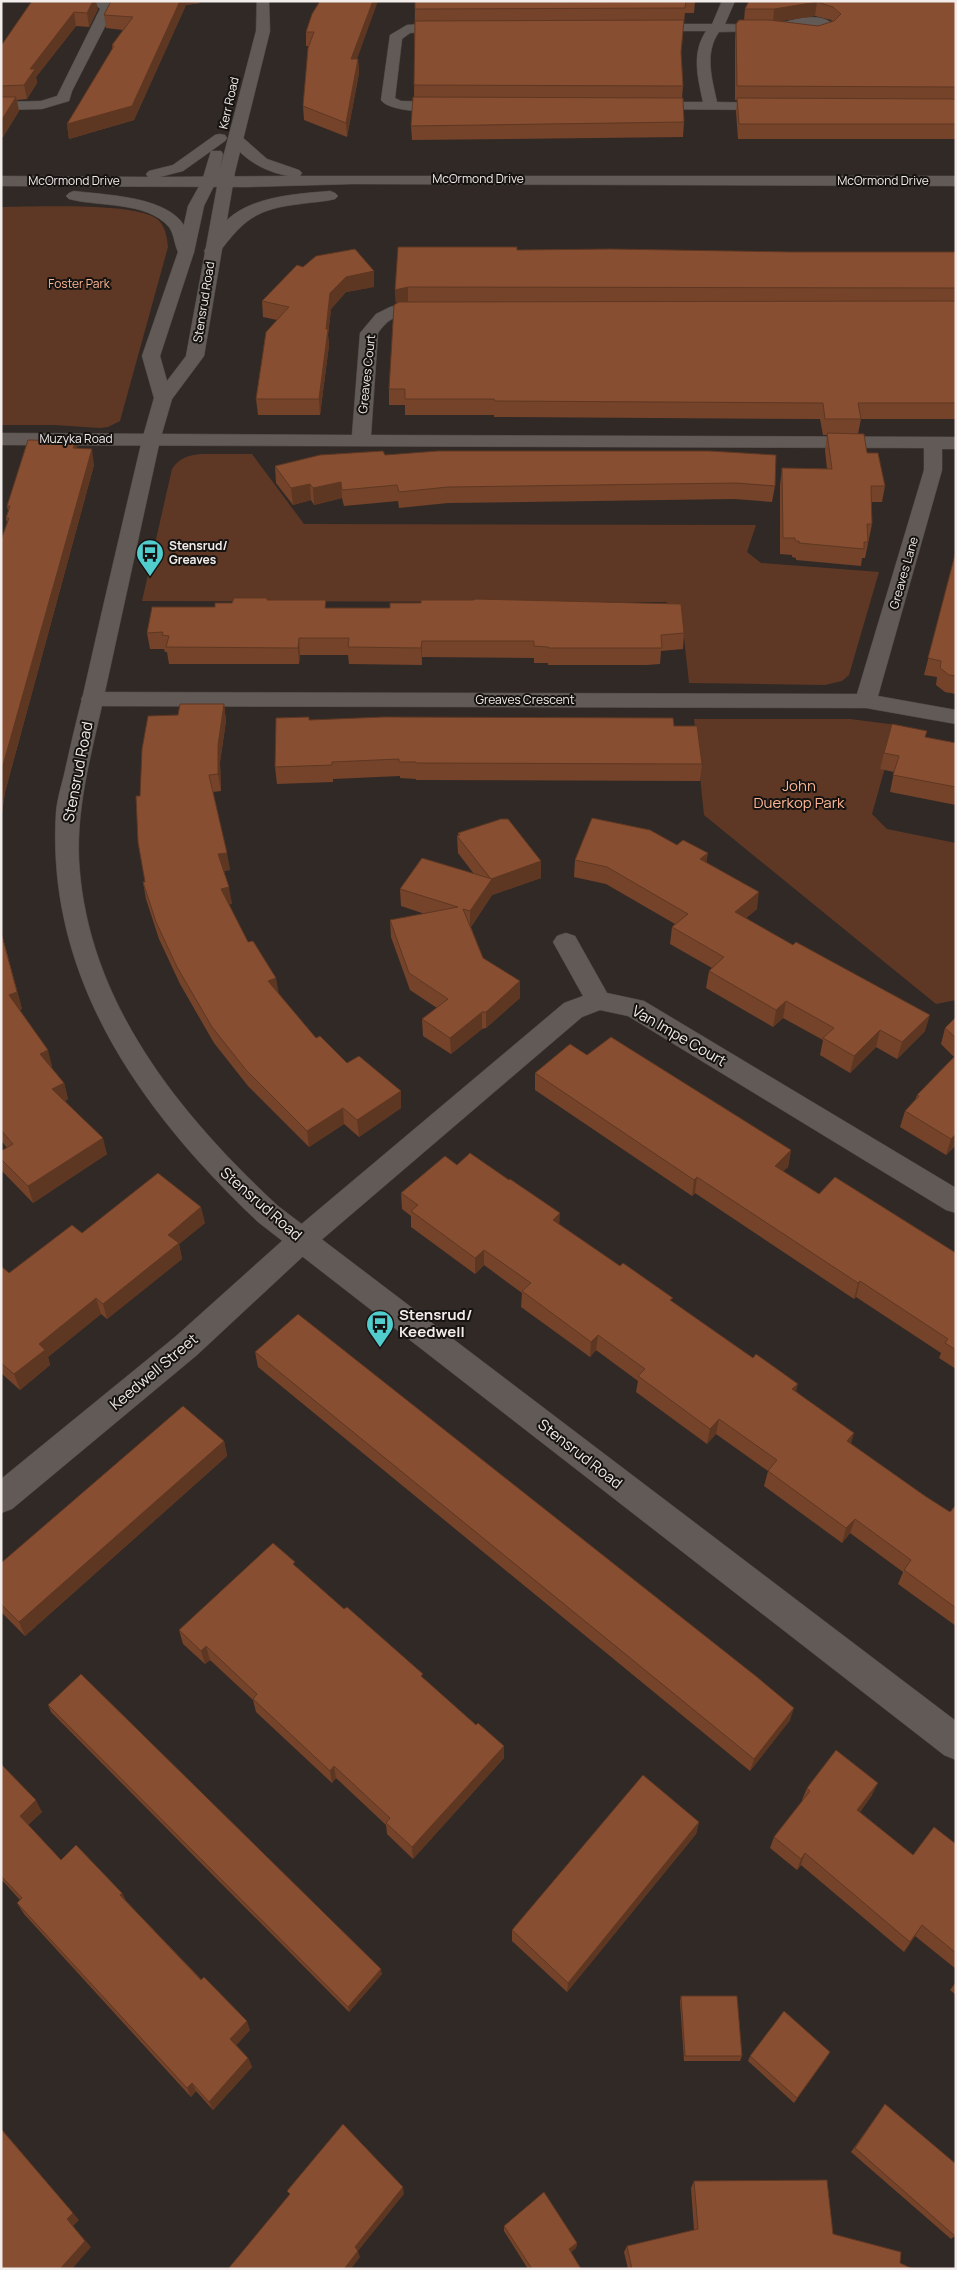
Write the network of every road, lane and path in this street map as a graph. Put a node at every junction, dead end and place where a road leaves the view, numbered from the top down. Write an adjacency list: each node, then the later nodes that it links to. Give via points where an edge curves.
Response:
1 (96, 1): 9 (street, via 108,9 64,98 42,105)
2 (729, 1): 7 (street)
3 (262, 6): 4 (street, Kerr Road); 16 (street, Kerr Road, via 263,31)
4 (250, 25)
5 (469, 27): 10 (street, via 407,28 395,38 388,100 399,105)
6 (638, 27): 7 (street)
7 (717, 28): 8 (street); 12 (street, via 707,40 702,67)
8 (773, 28)
9 (1, 106)
10 (468, 106)
11 (632, 106): 12 (street)
12 (711, 106): 13 (street)
13 (791, 107)
14 (229, 108): 15 (street, Kerr Road)
15 (220, 138): 19 (street, Kerr Road); 21 (street, via 178,168)
16 (236, 138): 17 (street, via 261,164 304,174); 22 (street, Kerr Road)
17 (353, 179): 20 (street, McOrmond Drive); 22 (street, McOrmond Drive)
18 (1, 181): 21 (street, McOrmond Drive)
19 (210, 181): 21 (street, McOrmond Drive); 22 (street, McOrmond Drive); 26 (street, Kerr Road)
20 (956, 181)
21 (77, 189): 25 (street, McOrmond Drive); 26 (street, McOrmond Drive); 28 (street, via 162,214 174,223)
22 (225, 189): 26 (street, McOrmond Drive); 27 (street, Stensrud Road); 27 (street, McOrmond Drive, via 346,194 287,200 254,210 236,221)
23 (416, 194): 24 (street, McOrmond Drive)
24 (956, 194)
25 (1, 196)
26 (200, 196): 28 (street, Stensrud Road)
27 (212, 251): 30 (street, Stensrud Road, via 195,356)
28 (186, 252): 30 (street, Stensrud Road, via 151,356)
29 (448, 309): 33 (street, Greaves Court, via 391,311 378,319 368,333)
30 (163, 398): 32 (street, Stensrud Road)
31 (1, 439): 32 (street, Muzyka Road)
32 (151, 440): 33 (street, Muzyka Road); 36 (street, Stensrud Road)
33 (361, 441): 34 (street)
34 (933, 443): 35 (street); 37 (street, Greaves Lane, via 933,470)
35 (956, 444)
36 (92, 699): 37 (street, Greaves Crescent); 42 (street, Stensrud Road, via 68,809 66,844 75,916 99,992 139,1069 166,1108 234,1184)
37 (866, 701): 38 (street, Greaves Crescent)
38 (956, 717)
39 (566, 942): 40 (street)
40 (598, 1000): 41 (street, Van Impe Court, via 635,1008); 42 (street, via 573,1010)
41 (956, 1202)
42 (302, 1240): 43 (street, Keedwell Street, via 186,1346); 44 (street, Stensrud Road)
43 (1, 1498)
44 (956, 1743)

